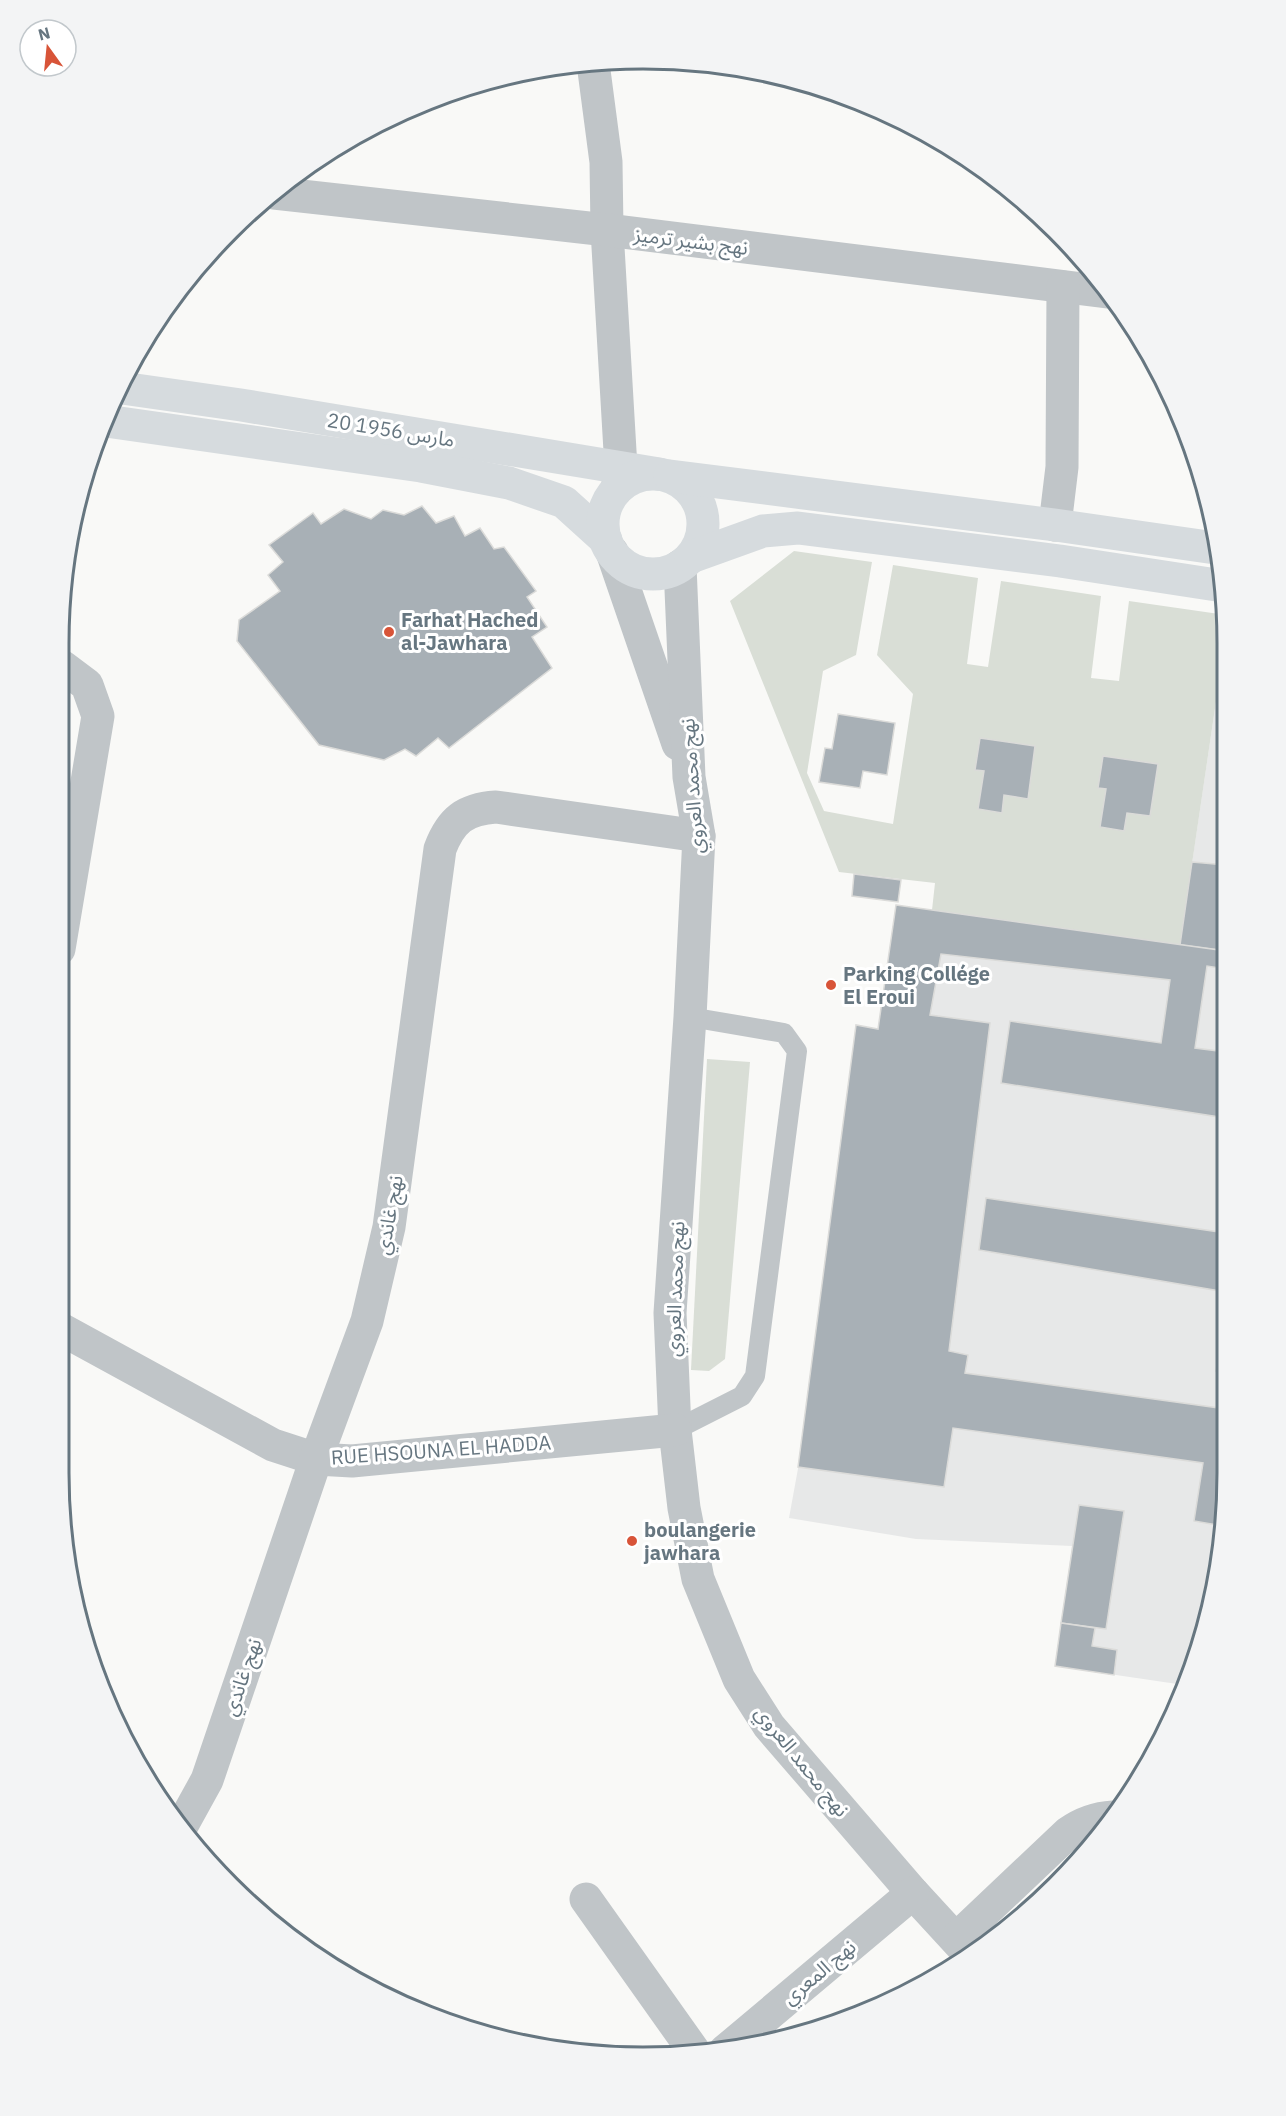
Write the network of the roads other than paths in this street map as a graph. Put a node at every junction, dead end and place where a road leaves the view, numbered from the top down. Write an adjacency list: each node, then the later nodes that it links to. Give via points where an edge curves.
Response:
1 (594, 71): 3 (street, via 606,162)
2 (286, 194): 3 (street, نهج بشير ترميز)
3 (607, 230): 4 (street, نهج بشير ترميز); 9 (street)
4 (1063, 287): 5 (street, نهج بشير ترميز); 10 (street, via 1062,467)
5 (1095, 291)
6 (128, 389): 9 (main road, 20 مارس 1956, via 241,405)
7 (113, 422): 11 (main road, 20 مارس 1956, via 508,483 564,502)
8 (664, 475): 9 (main road); 10 (main road); 13 (main road, via 685,485 702,511 704,528)
9 (619, 479): 11 (main road, via 604,514)
10 (1056, 525): 12 (main road)
11 (609, 546): 13 (main road, via 622,562 651,574 666,572); 16 (street)
12 (1209, 547)
13 (686, 561): 14 (main road, via 763,531 798,528); 16 (street, نهج محمد العروي)
14 (1214, 585)
15 (69, 672): 18 (street, via 87,685 98,716)
16 (689, 777): 17 (street, نهج محمد العروي)
17 (699, 836): 19 (street, نهج محمد العروي); 22 (street, نهج غاندي, via 496,807 466,813 446,835 440,849 389,1227 367,1321)
18 (69, 889)
19 (690, 1017): 21 (street, نهج محمد العروي, via 670,1313); 21 (lane, via 784,1033 797,1051 755,1376 742,1396)
20 (69, 1333): 22 (street, RUE HSOUNA EL HADDA, via 273,1445)
21 (675, 1430): 22 (street, RUE HSOUNA EL HADDA, via 352,1461); 25 (street, نهج محمد العروي, via 684,1508 698,1579 739,1679 769,1726)
22 (316, 1459): 24 (street, نهج غاندي, via 207,1780)
23 (1101, 1818): 27 (street, via 1068,1833)
24 (186, 1819)
25 (913, 1893): 27 (street, نهج محمد العروي); 28 (street, نهج المعري)
26 (586, 1899): 29 (street)
27 (963, 1947)
28 (740, 2038)
29 (690, 2045)

